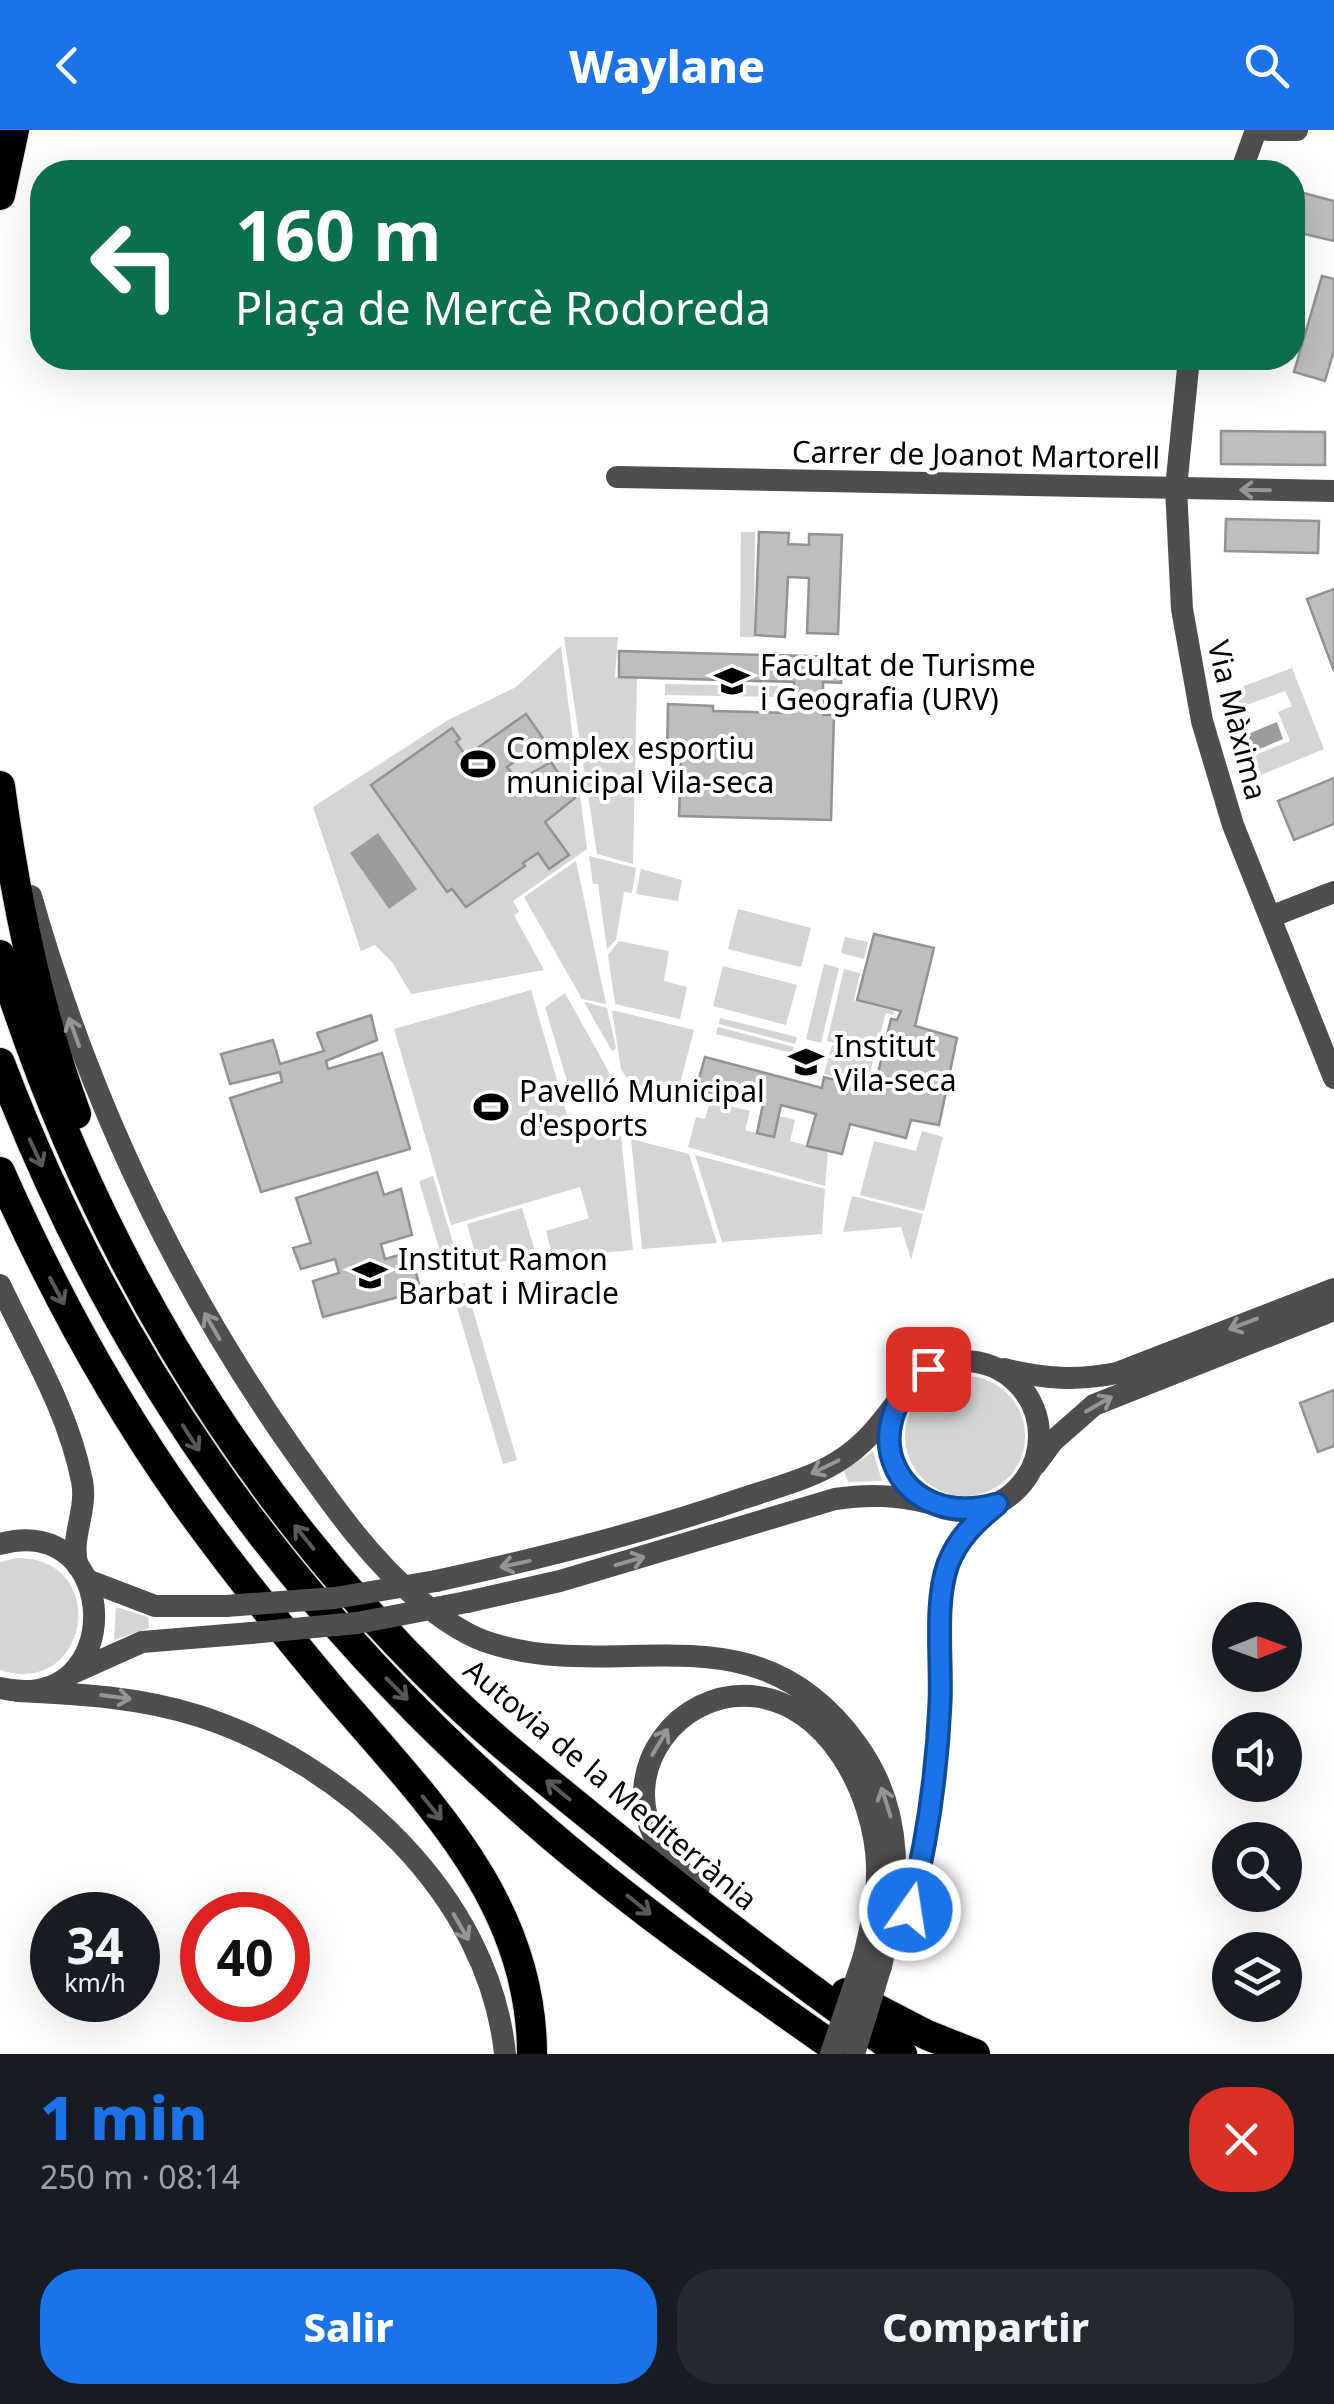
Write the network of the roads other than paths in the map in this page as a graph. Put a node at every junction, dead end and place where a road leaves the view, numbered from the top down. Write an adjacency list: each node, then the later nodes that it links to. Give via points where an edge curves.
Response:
1 (14, 130): 6 (highway)
2 (1256, 130): 5 (street)
3 (1268, 130): 4 (street)
4 (1297, 130)
5 (1245, 160)
6 (0, 196)
7 (1188, 370): 9 (street, Via Màxima)
8 (618, 477): 9 (street, Carrer de Joanot Martorell)
9 (1176, 488): 10 (street, Carrer de Joanot Martorell, one-way to 9); 13 (street, Via Màxima, via 1182,609 1202,721)
10 (1334, 491)
11 (0, 789): 21 (highway, via 7,850 51,1040); 36 (street, one-way to 11, via 897,1886 892,1819 876,1775 827,1710 787,1682 730,1660 532,1652 482,1640 417,1598 345,1522 213,1330 142,1197 66,1012)
12 (1334, 892): 13 (street)
13 (1270, 917): 16 (street, Via Màxima)
14 (0, 955): 21 (highway, Autovia de la Mediterrània, via 63,1135)
15 (0, 1063): 35 (highway, one-way to 35, via 30,1141 126,1334 257,1530 357,1648 513,1803)
16 (1334, 1078)
17 (0, 1172): 39 (highway, one-way to 39, via 81,1338 157,1462 481,1873 522,1971)
18 (0, 1285): 27 (street, via 50,1384 74,1450 84,1500)
19 (1334, 1290): 22 (street, one-way to 22, via 1084,1380)
20 (1334, 1310): 24 (street, one-way to 20, via 1094,1405)
21 (151, 1313): 33 (highway, Autovia de la Mediterrània, one-way to 21, via 484,1730 348,1590 280,1507)
22 (996, 1367): 23 (street, via 962,1361 928,1369); 24 (street, via 1023,1390 1038,1424)
23 (896, 1403): 25 (street, via 890,1425 894,1459 910,1489); 30 (street, one-way to 30, bridge, via 865,1442 804,1477 692,1516 436,1581 335,1598 155,1606)
24 (1031, 1471): 26 (street)
25 (929, 1503): 26 (street, via 974,1511); 31 (street, one-way to 25, bridge, via 142,1642 357,1623 560,1581 835,1499 896,1495)
26 (997, 1504): 36 (street, via 973,1523 948,1566 932,1797 916,1885)
27 (80, 1523): 28 (street, via 58,1540); 30 (street, via 75,1548)
28 (38, 1542): 29 (street); 30 (street, via 60,1551)
29 (0, 1544)
30 (82, 1573): 31 (street, via 94,1596 95,1632)
31 (67, 1675): 32 (street, via 52,1684)
32 (9, 1689): 38 (street, one-way to 38, via 109,1696 199,1716 264,1742 342,1791 398,1841 445,1901 491,1986)
33 (634, 1852): 34 (highway, via 658,1856); 42 (highway, Autovia de la Mediterrània)
34 (699, 1888): 36 (street, one-way to 36, via 652,1834 645,1788 653,1754 667,1730 704,1703 751,1696 780,1704 810,1721 831,1744 867,1808 877,1866); 43 (highway, via 836,1988)
35 (672, 1931): 37 (highway); 40 (highway, via 702,1967)
36 (879, 1965): 37 (street, bridge); 41 (street, bridge)
37 (851, 2053)
38 (506, 2054)
39 (532, 2054)
40 (807, 2054)
41 (831, 2054)
42 (902, 2054)
43 (975, 2054)

